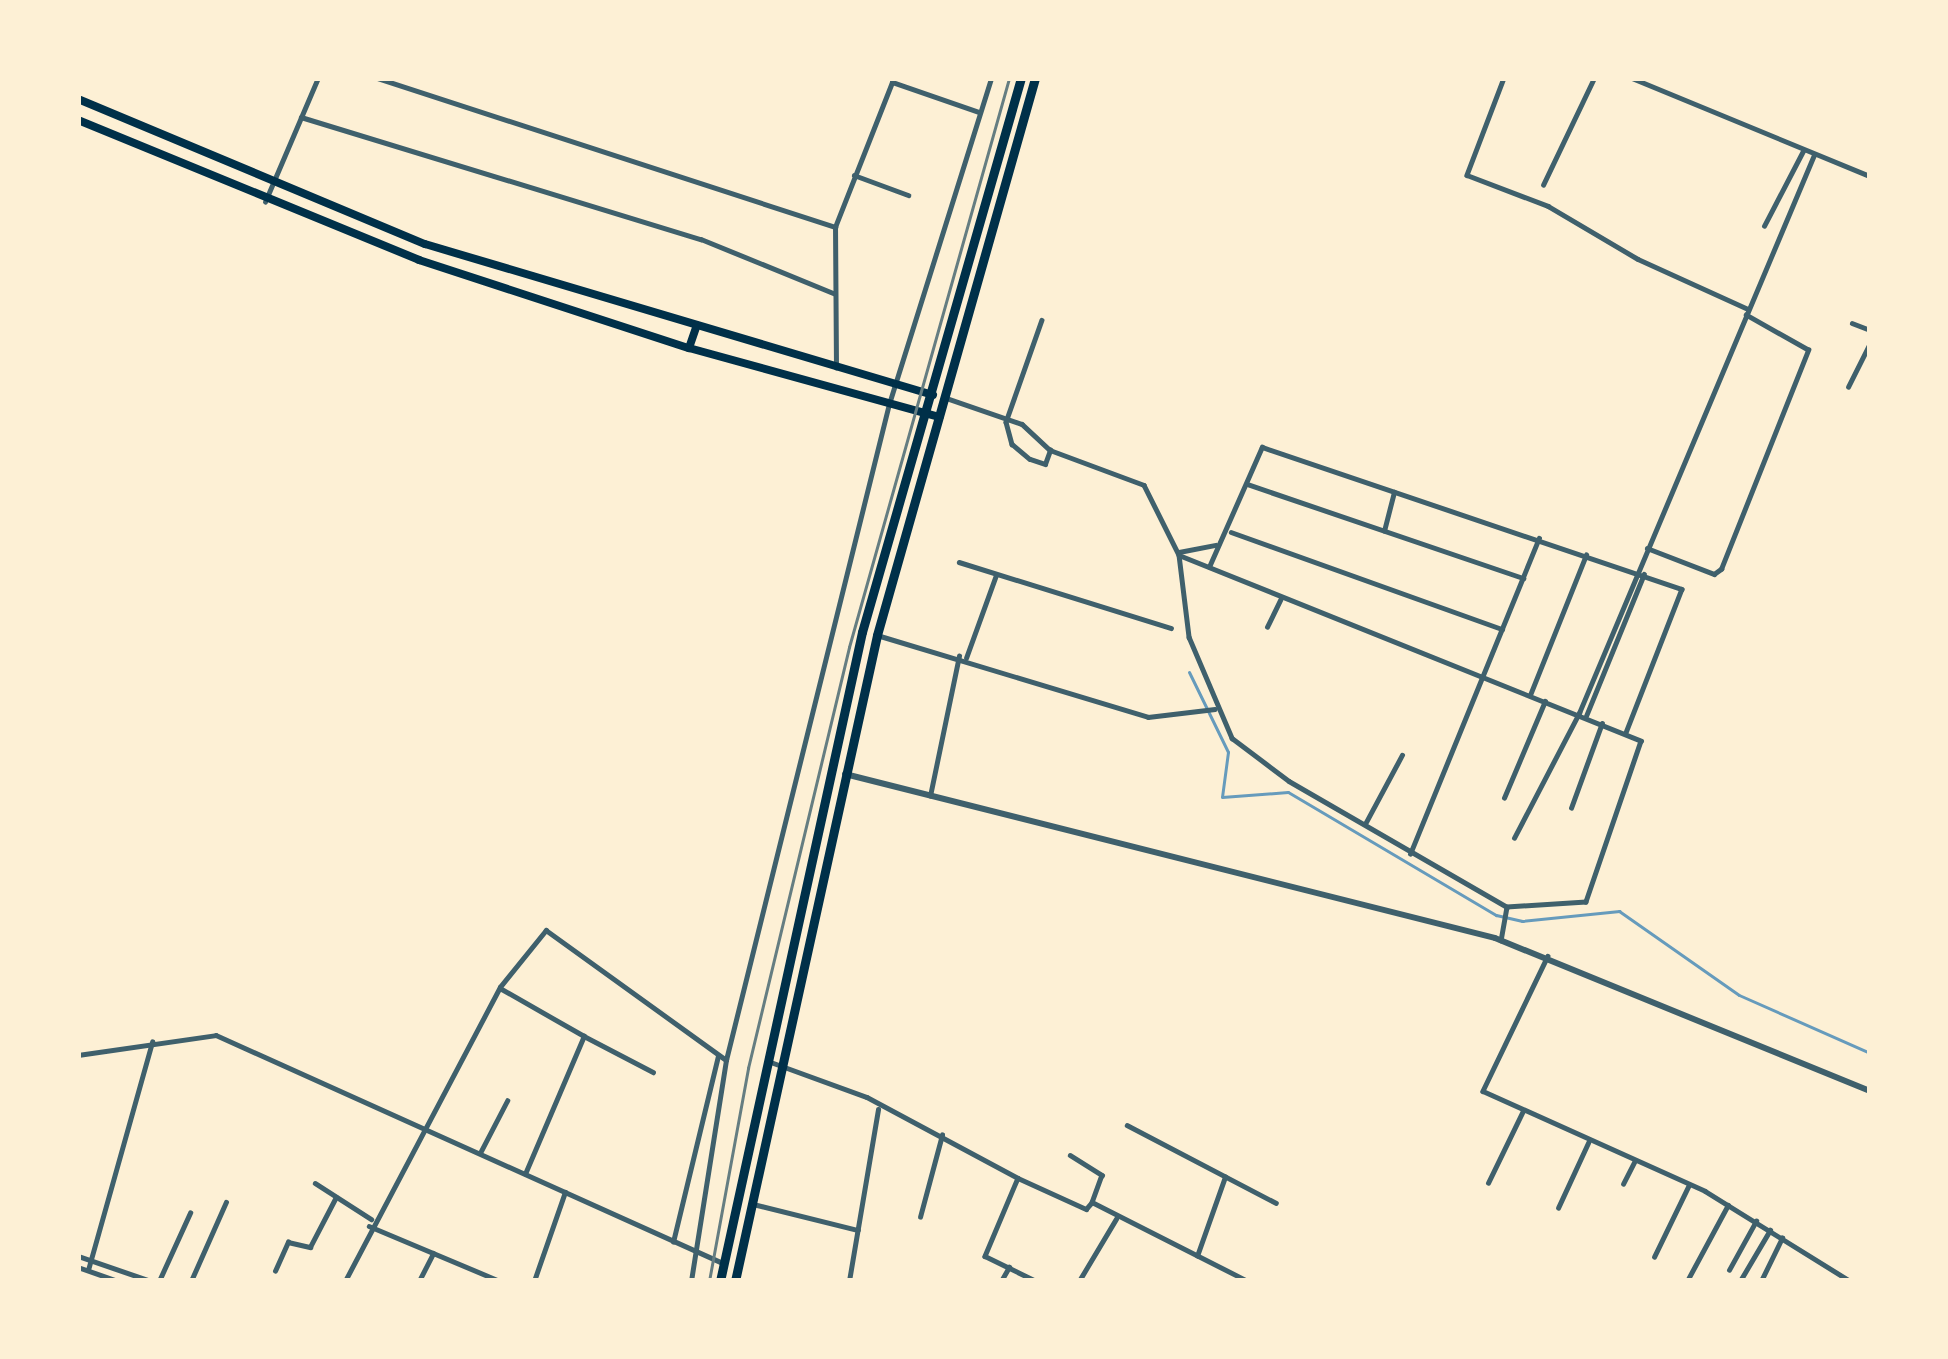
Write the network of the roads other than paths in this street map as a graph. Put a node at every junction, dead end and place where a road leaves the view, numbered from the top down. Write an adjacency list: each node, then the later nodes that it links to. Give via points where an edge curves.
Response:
1 (318, 78): 11 (street)
2 (377, 78): 22 (street)
3 (991, 78): 10 (street)
4 (1021, 78): 34 (highway)
5 (1035, 78): 35 (highway)
6 (1504, 78): 24 (street, via 1467,175 1548,206)
7 (1594, 78): 18 (street)
8 (1632, 78): 13 (street)
9 (78, 98): 17 (main road)
10 (981, 112): 15 (street, via 892,82); 32 (street)
11 (301, 117): 17 (street); 23 (street, via 701,239)
12 (78, 121): 20 (main road)
13 (1803, 151): 14 (street); 21 (street)
14 (1814, 155): 16 (street); 24 (street)
15 (854, 175): 19 (street); 22 (street)
16 (1870, 176)
17 (272, 183): 20 (street); 27 (main road, via 425,244)
18 (1543, 185)
19 (908, 195)
20 (266, 202): 30 (main road)
21 (1765, 226)
22 (835, 227): 23 (street)
23 (833, 293): 31 (street)
24 (1747, 312): 47 (street); 47 (street, via 1808,350 1721,569 1714,574)
25 (1042, 320): 39 (street)
26 (1852, 323): 28 (street)
27 (698, 325): 30 (main road); 31 (main road)
28 (1870, 330)
29 (1870, 343): 33 (street)
30 (689, 348): 36 (main road)
31 (836, 368): 32 (main road)
32 (896, 386): 34 (main road); 36 (street)
33 (1848, 387)
34 (932, 394): 35 (main road); 37 (highway)
35 (946, 398): 38 (highway); 39 (street)
36 (889, 404): 37 (main road); 85 (street)
37 (926, 413): 38 (main road); 86 (highway, via 862,632)
38 (940, 417): 60 (highway)
39 (1010, 426): 40 (street); 40 (street, via 1021,453 1048,462)
40 (1050, 451): 48 (street, via 1144,485)
41 (1247, 484): 42 (street, via 1262,447); 43 (street); 44 (street)
42 (1394, 492): 43 (street); 45 (street)
43 (1384, 531): 55 (street)
44 (1231, 532): 46 (street); 59 (street)
45 (1539, 538): 49 (street); 55 (street)
46 (1215, 545): 48 (street); 51 (street)
47 (1646, 547): 52 (street)
48 (1178, 554): 51 (street); 65 (street, via 1189,637)
49 (1586, 554): 52 (street); 63 (street)
50 (959, 562): 54 (street)
51 (1209, 566): 56 (street)
52 (1636, 570): 53 (street); 66 (street)
53 (1644, 574): 66 (street); 68 (street, via 1685,594)
54 (996, 575): 58 (street); 61 (street)
55 (1523, 578): 59 (street)
56 (1280, 599): 57 (street); 62 (street)
57 (1267, 627)
58 (1171, 628)
59 (1502, 629): 62 (street)
60 (877, 634): 61 (street); 70 (highway)
61 (962, 657): 65 (street, via 1148,717); 71 (street)
62 (1482, 678): 63 (street); 76 (street)
63 (1529, 695): 64 (street)
64 (1545, 701): 66 (street); 72 (street)
65 (1214, 709): 74 (street, via 1245,752)
66 (1582, 714): 67 (street); 75 (street)
67 (1602, 723): 68 (street); 73 (street)
68 (1626, 734): 77 (street, via 1644,746 1586,902)
69 (1402, 755): 74 (street)
70 (845, 774): 71 (street); 87 (highway)
71 (930, 796): 78 (street)
72 (1504, 798)
73 (1571, 808)
74 (1364, 826): 76 (street)
75 (1514, 838)
76 (1410, 854): 77 (street)
77 (1506, 910): 78 (street)
78 (1501, 940): 79 (street)
79 (1548, 956): 89 (street); 92 (street, via 1484,1082 1486,1094)
80 (500, 987): 81 (street); 84 (street, via 550,931); 94 (street)
81 (584, 1036): 88 (street); 100 (street)
82 (152, 1042): 83 (street); 94 (street, via 216,1035); 130 (street)
83 (78, 1055)
84 (718, 1056): 85 (street); 123 (street)
85 (726, 1060): 125 (street)
86 (768, 1061): 87 (street); 129 (highway)
87 (781, 1065): 91 (street); 112 (highway)
88 (653, 1072)
89 (1870, 1090)
90 (507, 1101): 97 (street)
91 (878, 1108): 95 (street); 120 (street)
92 (1523, 1111): 96 (street); 103 (street)
93 (1127, 1125): 101 (street)
94 (427, 1126): 97 (street); 119 (street)
95 (942, 1135): 102 (street); 116 (street)
96 (1588, 1141): 99 (street); 114 (street)
97 (480, 1153): 100 (street)
98 (1070, 1155): 110 (street, via 1102,1175)
99 (1634, 1161): 105 (street); 106 (street)
100 (524, 1174): 107 (street)
101 (1225, 1177): 111 (street); 128 (street)
102 (1018, 1178): 110 (street, via 1086,1209); 131 (street, via 985,1254)
103 (1488, 1183)
104 (315, 1184): 108 (street)
105 (1623, 1184)
106 (1689, 1185): 113 (street); 127 (street)
107 (565, 1192): 123 (street); 143 (street)
108 (336, 1197): 119 (street); 134 (street, via 309,1248 289,1242)
109 (226, 1202): 141 (street)
110 (1092, 1202): 117 (street)
111 (1276, 1203)
112 (751, 1204): 120 (street); 146 (highway)
113 (1728, 1205): 118 (street); 152 (street)
114 (1558, 1208)
115 (190, 1213): 140 (street)
116 (920, 1217)
117 (1116, 1218): 128 (street); 150 (street)
118 (1756, 1221): 121 (street); 133 (street)
119 (371, 1223): 124 (street); 136 (street)
120 (858, 1230): 147 (street)
121 (1770, 1230): 122 (street); 153 (street)
122 (1783, 1238): 135 (street); 154 (street)
123 (673, 1242): 125 (street)
124 (433, 1253): 137 (street); 142 (street)
125 (695, 1253): 129 (street); 144 (street)
126 (78, 1256): 130 (street)
127 (1654, 1257)
128 (1197, 1259): 151 (street)
129 (725, 1264): 145 (highway)
130 (89, 1265): 132 (street); 138 (street); 139 (street)
131 (1009, 1267): 148 (street); 149 (street)
132 (78, 1268)
133 (1729, 1270)
134 (275, 1271)
135 (1835, 1278): 155 (street)
136 (347, 1280)
137 (495, 1280)
138 (118, 1281)
139 (151, 1281)
140 (159, 1281)
141 (191, 1281)
142 (419, 1281)
143 (534, 1281)
144 (691, 1281)
145 (720, 1281)
146 (735, 1281)
147 (849, 1281)
148 (1001, 1281)
149 (1036, 1281)
150 (1079, 1281)
151 (1248, 1281)
152 (1687, 1281)
153 (1739, 1281)
154 (1761, 1281)
155 (1850, 1281)

